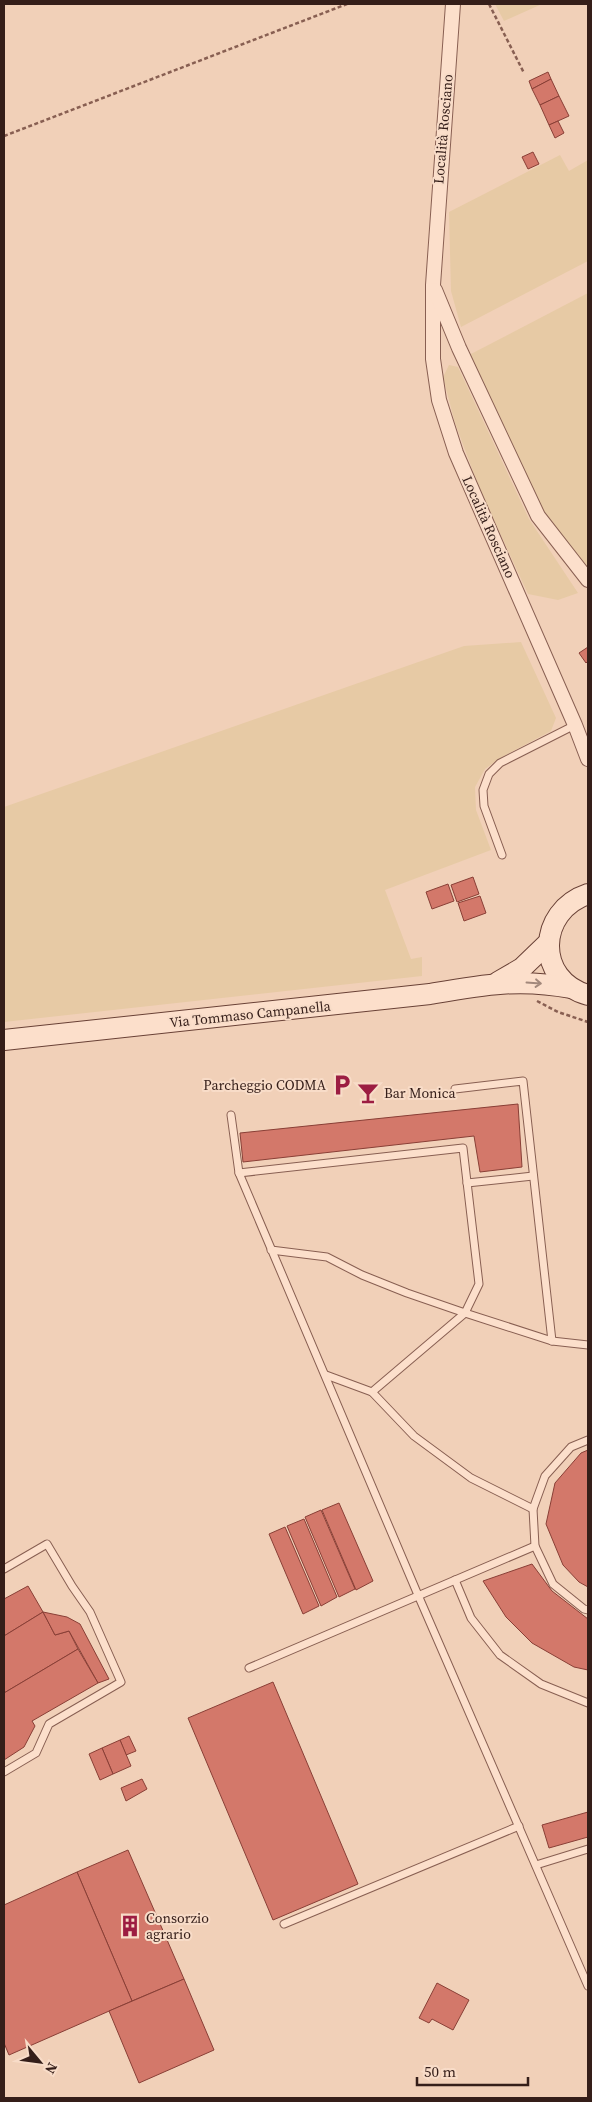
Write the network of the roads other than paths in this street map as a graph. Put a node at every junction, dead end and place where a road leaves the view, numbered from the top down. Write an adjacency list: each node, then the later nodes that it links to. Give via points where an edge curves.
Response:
1 (453, 4): 2 (street, Località Rosciano)
2 (432, 285): 3 (street, Località Rosciano, via 538,516); 4 (street, Località Rosciano, via 432,359 439,400 456,453)
3 (588, 580)
4 (575, 725): 5 (street, Località Rosciano); 6 (lane, via 500,763 489,774 483,790 484,806)
5 (588, 759)
6 (502, 855)
7 (588, 881): 8 (street)
8 (583, 896): 9 (main road, via 568,904 554,921)
9 (549, 942): 10 (main road, Via Tommaso Campanella, via 522,968); 11 (main road, via 556,972)
10 (497, 983): 11 (main road, Via Tommaso Campanella, one-way to 11, via 527,982); 12 (main road, Via Tommaso Campanella, via 353,1003)
11 (580, 991)
12 (4, 1040)
13 (455, 1089): 16 (lane, via 523,1081)
14 (231, 1114): 15 (lane)
15 (238, 1173): 17 (lane, via 463,1148); 18 (lane)
16 (533, 1176): 17 (lane); 20 (lane)
17 (467, 1183): 19 (lane, via 479,1284)
18 (271, 1250): 19 (lane, via 327,1257 371,1278); 22 (lane)
19 (465, 1313): 20 (lane); 23 (lane)
20 (552, 1340): 21 (lane)
21 (588, 1345)
22 (326, 1375): 23 (lane); 29 (lane)
23 (372, 1392): 25 (lane, via 414,1436 471,1478)
24 (588, 1440): 25 (lane, via 571,1447 545,1476)
25 (533, 1508): 26 (lane)
26 (535, 1546): 28 (lane); 30 (lane, via 553,1584)
27 (4, 1569): 33 (lane, via 48,1544 90,1612 121,1682 49,1724 36,1754)
28 (455, 1580): 29 (lane); 32 (lane, via 471,1618 500,1655 541,1684)
29 (418, 1595): 31 (lane); 34 (lane)
30 (588, 1610)
31 (249, 1668)
32 (588, 1703)
33 (4, 1772)
34 (519, 1826): 36 (lane); 37 (lane)
35 (588, 1849): 36 (lane)
36 (536, 1865): 38 (lane)
37 (284, 1924)
38 (588, 1986)

